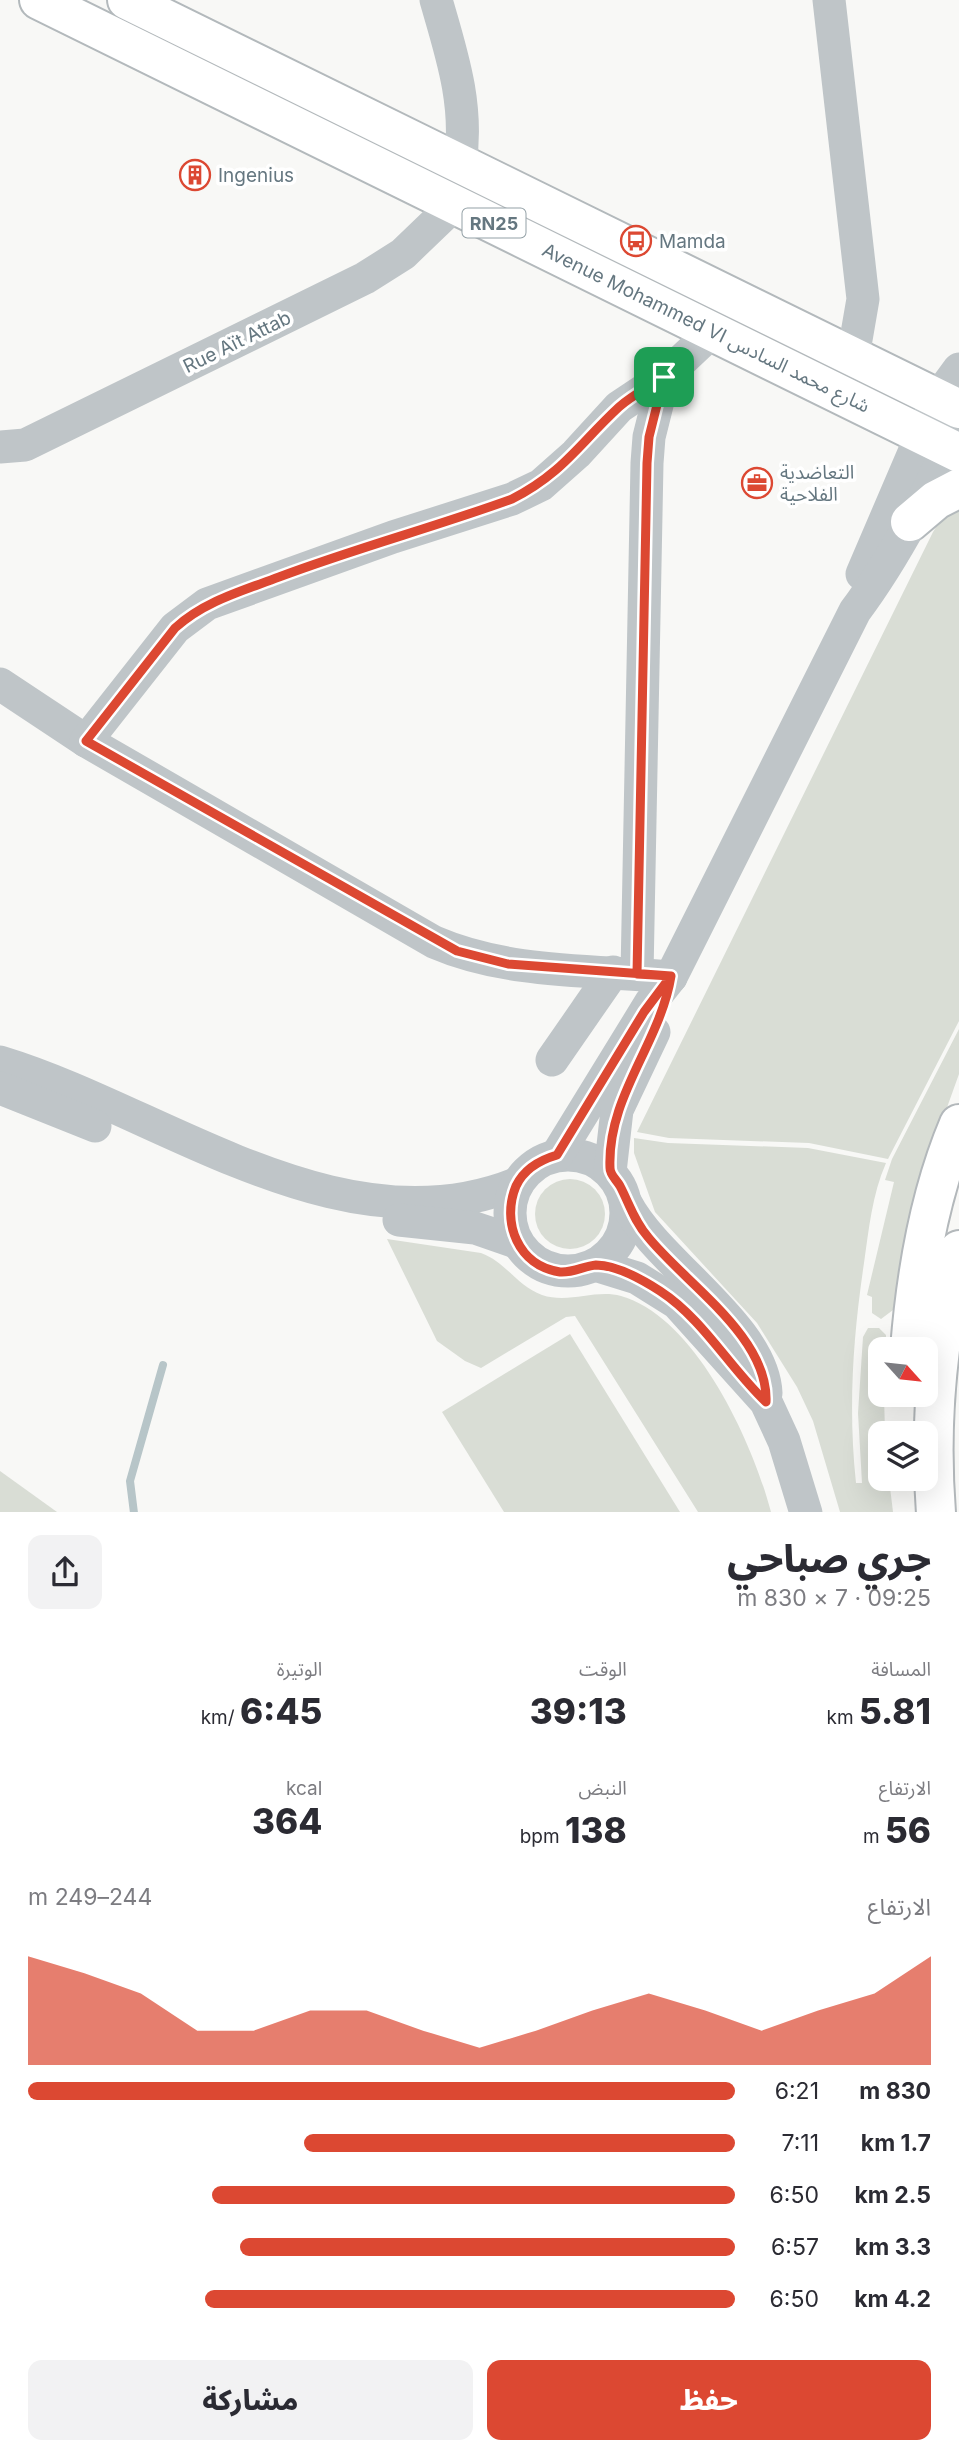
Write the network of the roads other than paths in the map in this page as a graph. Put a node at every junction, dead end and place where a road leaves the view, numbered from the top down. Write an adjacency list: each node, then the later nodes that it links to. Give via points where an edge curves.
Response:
1 (39, 0): 6 (main road, Avenue Mohammed VI شارع محمد السادس / RN25)
2 (127, 0): 5 (main road, Avenue Mohammed VI شارع محمد السادس / RN25)
3 (436, 0): 5 (street, via 463,109)
4 (829, 0): 8 (street, via 863,299)
5 (460, 163): 8 (main road, Avenue Mohammed VI شارع محمد السادس / RN25)
6 (455, 204): 7 (main road, Avenue Mohammed VI شارع محمد السادس / RN25); 12 (street, Rue Aït Attab, via 403,254 365,278 25,445)
7 (714, 330): 9 (street); 11 (main road, Avenue Mohammed VI شارع محمد السادس / RN25)
8 (853, 357): 10 (main road, Avenue Mohammed VI شارع محمد السادس / RN25)
9 (664, 377): 17 (street, via 619,407 541,485 207,604 175,628); 18 (street, via 647,463)
10 (952, 392): 11 (street, via 951,421)
11 (943, 445): 14 (street); 15 (street, via 869,554)
12 (0, 447)
13 (959, 488): 14 (main road)
14 (910, 522): 15 (street)
15 (855, 611): 19 (street)
16 (0, 684): 17 (street)
17 (86, 741): 18 (street, via 457,951 508,964)
18 (625, 973): 19 (street); 20 (street)
19 (671, 976): 24 (street); 25 (street, via 661,1019 617,1110)
20 (552, 1060)
21 (0, 1062): 26 (street, via 247,1165 329,1190 434,1202 477,1196)
22 (0, 1088): 28 (street, via 284,1201 329,1212 475,1228)
23 (959, 1124): 31 (main road, via 924,1240)
24 (557, 1155): 25 (street, via 591,1159); 26 (street, via 534,1165)
25 (610, 1172): 27 (street)
26 (517, 1183): 28 (street, via 510,1202)
27 (626, 1203): 30 (street, via 620,1239); 32 (street, via 649,1239 717,1307 746,1345 764,1377)
28 (516, 1242): 30 (street, via 542,1266 560,1272)
29 (959, 1250): 33 (main road, via 935,1387)
30 (595, 1265): 32 (street, via 638,1278 677,1303)
31 (912, 1337)
32 (766, 1402): 34 (street, via 784,1441)
33 (932, 1495)
34 (806, 1512)

